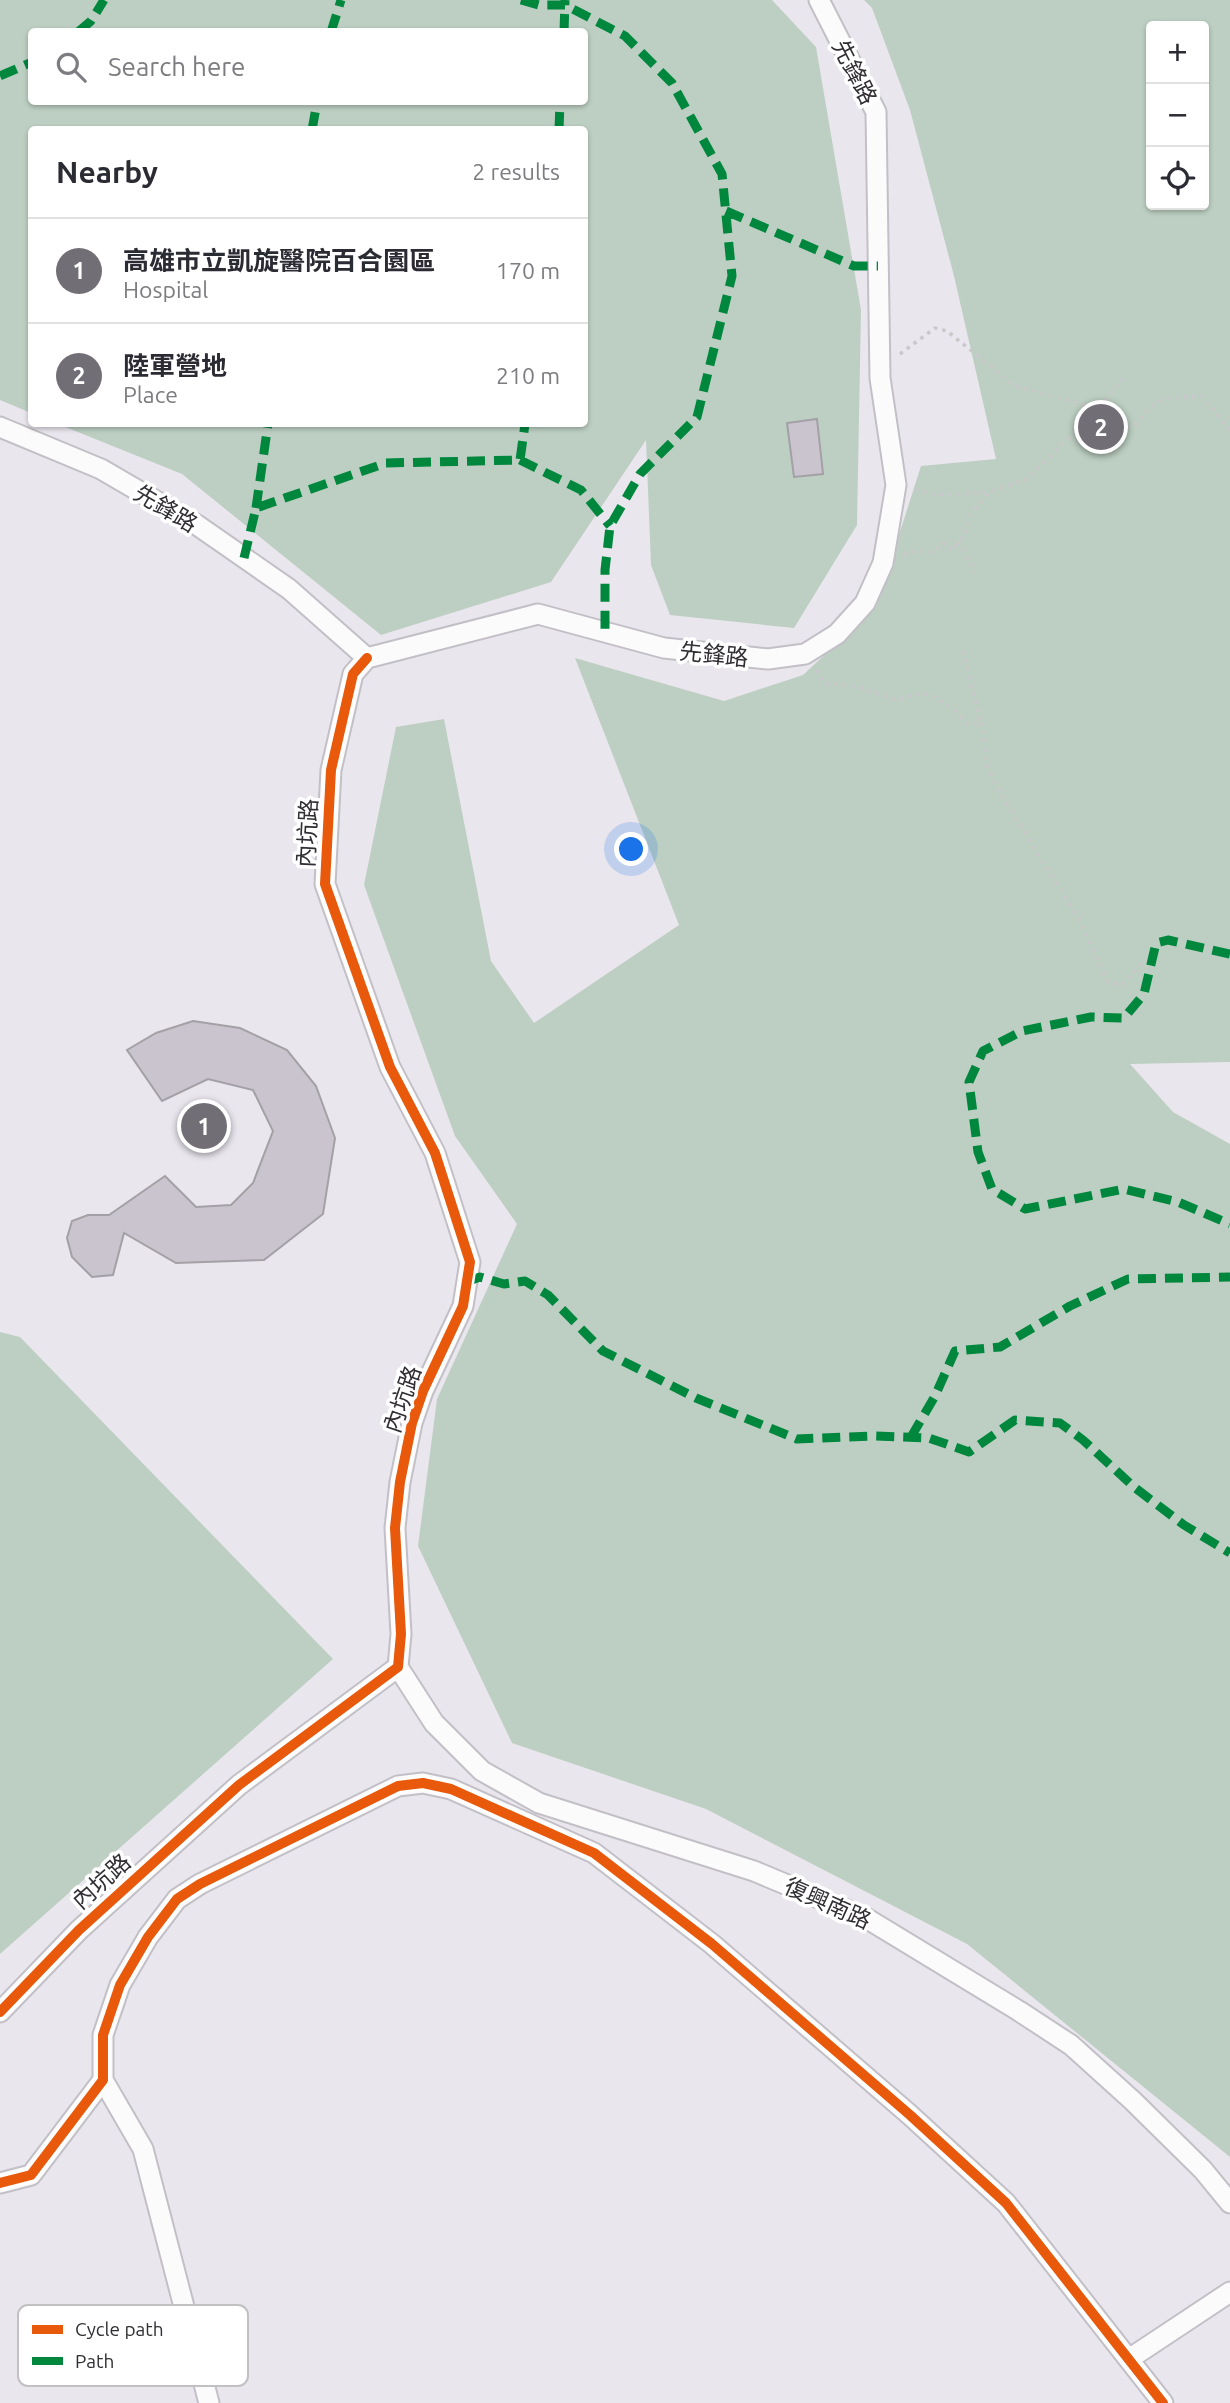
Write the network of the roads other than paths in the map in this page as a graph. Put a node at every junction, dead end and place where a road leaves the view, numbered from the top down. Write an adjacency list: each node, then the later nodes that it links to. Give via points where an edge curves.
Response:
1 (819, 0): 3 (street, 先鋒路, via 876,112 880,378 896,485 883,563 864,604 837,634 805,654 768,659 664,649 538,614)
2 (0, 427): 3 (street, 先鋒路, via 102,469 198,525 289,589)
3 (367, 658): 4 (street, 內坑路, via 353,674 331,770 325,884 390,1066 435,1153 470,1262 463,1306 423,1391 400,1482 395,1528 401,1634)
4 (398, 1667): 5 (street, 內坑路, via 239,1785 79,1930); 8 (street, 復興南路, via 434,1723 482,1772 539,1803 754,1871 866,1918 1019,2011 1071,2045 1133,2101)
5 (0, 2012)
6 (103, 2080): 7 (street, via 31,2175); 10 (street, via 143,2149); 11 (street, via 103,2035 120,1985 177,1899 398,1786 423,1783 451,1789 594,1853 712,1944 1006,2203)
7 (0, 2183)
8 (1230, 2203)
9 (1230, 2292): 11 (street)
10 (184, 2305)
11 (1129, 2359): 14 (street)
12 (205, 2386): 13 (street)
13 (209, 2403)
14 (1163, 2403)

